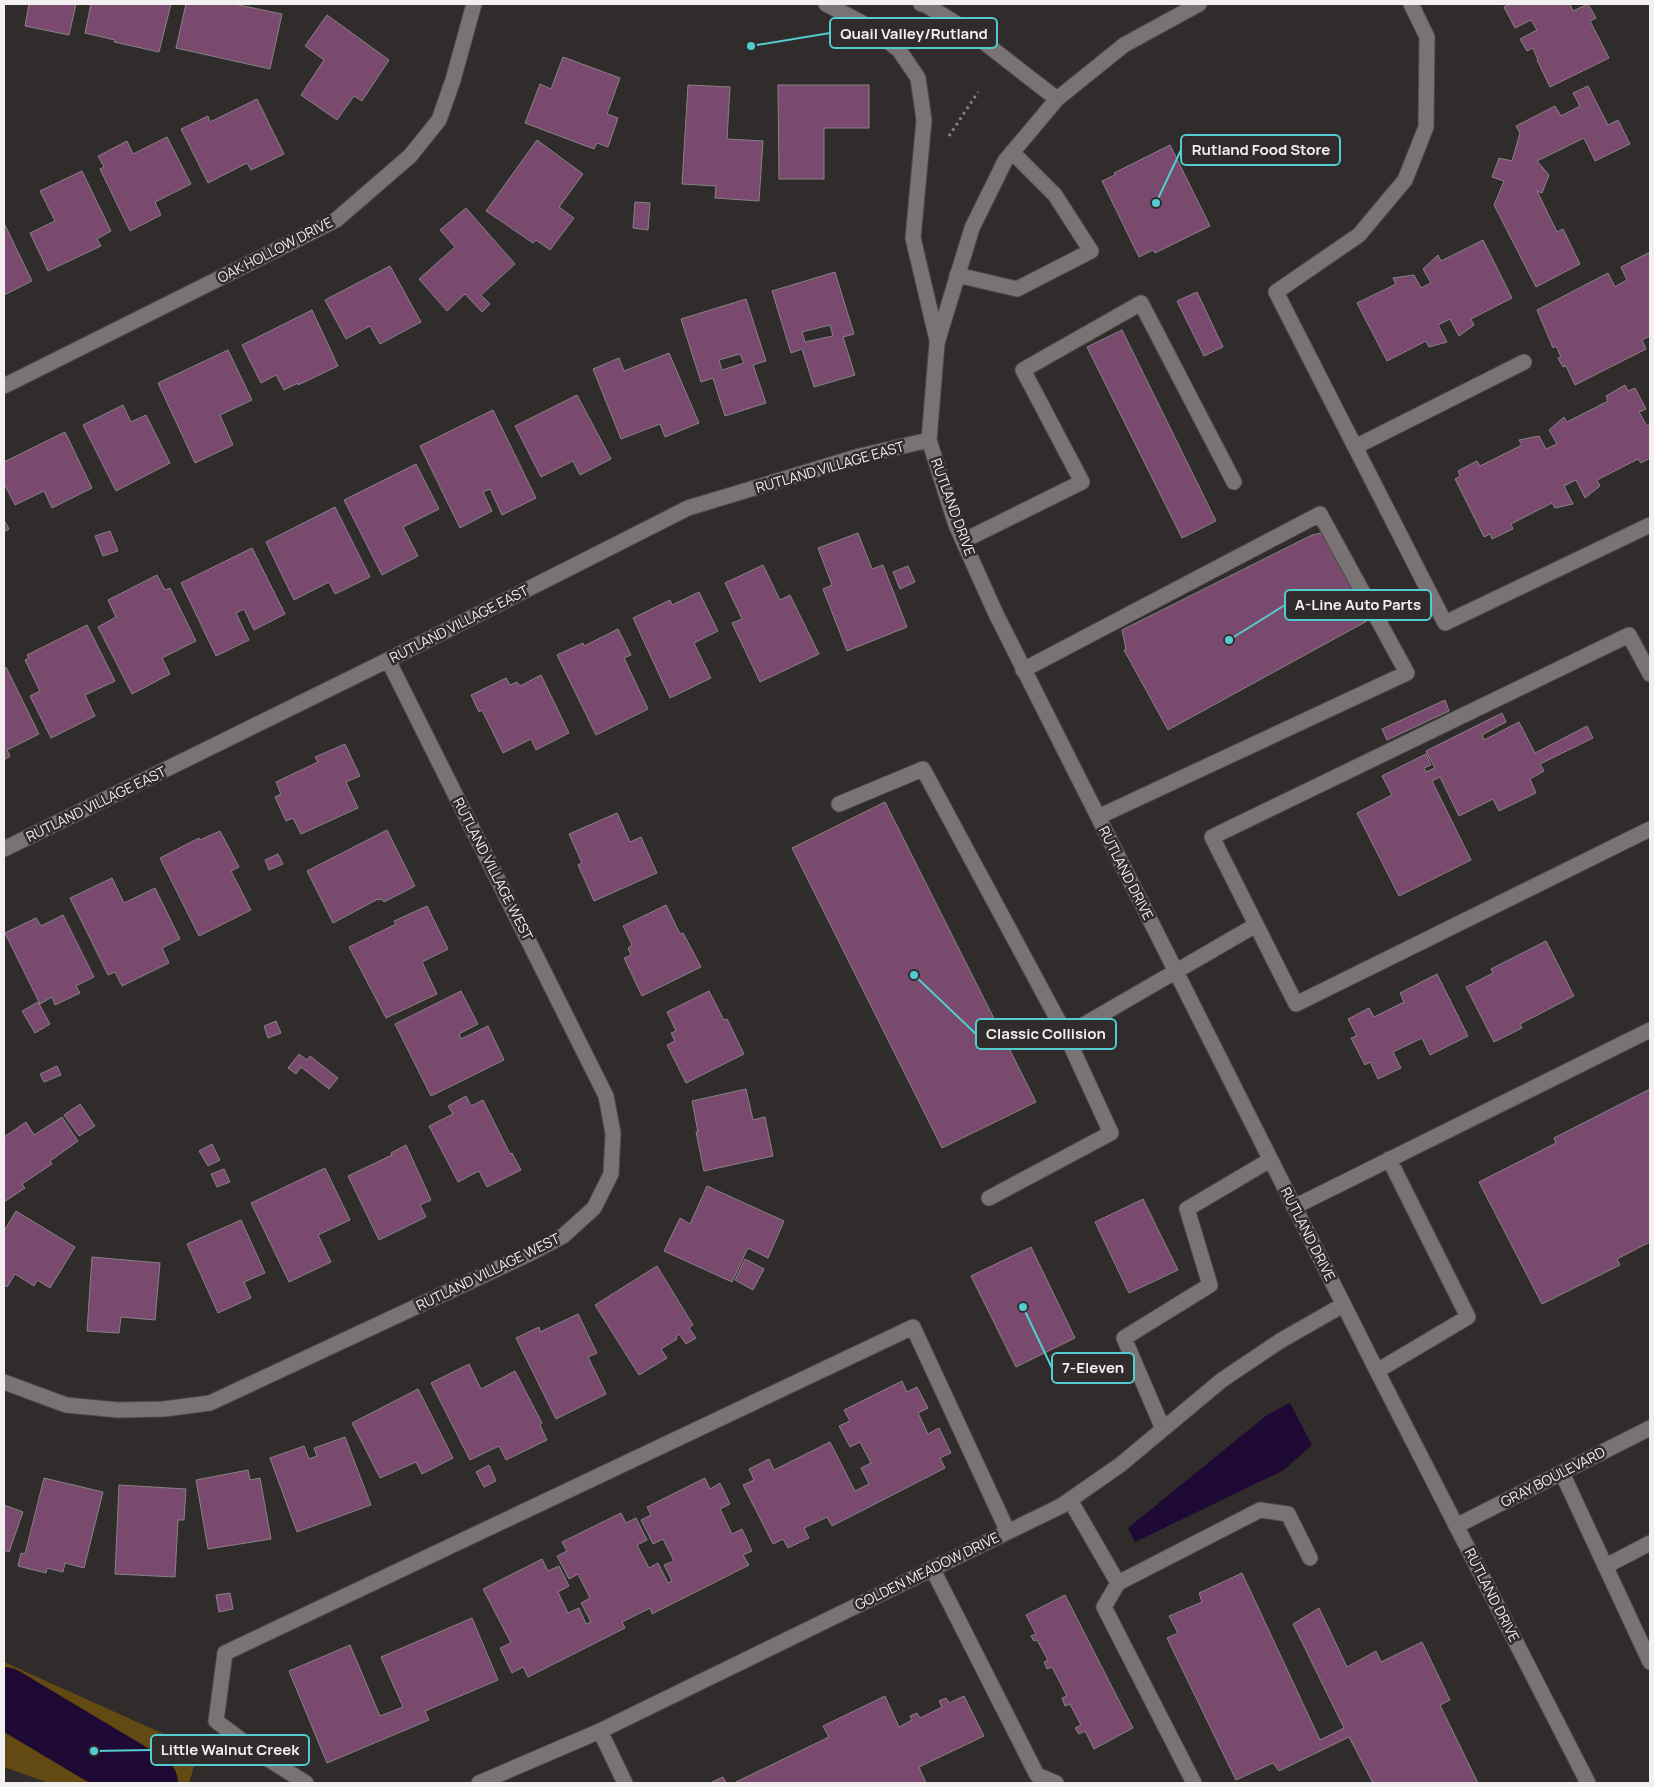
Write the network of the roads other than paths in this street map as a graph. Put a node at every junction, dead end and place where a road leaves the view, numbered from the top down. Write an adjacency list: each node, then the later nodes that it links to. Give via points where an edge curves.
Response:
1 (474, 4): 11 (street, OAK HOLLOW DRIVE, via 439,120 410,156 336,220)
2 (826, 4): 9 (street, via 868,26 899,50 918,78 924,120 913,238)
3 (921, 4): 6 (street, via 972,34)
4 (1199, 4): 6 (street, RUTLAND DRIVE, via 1124,45)
5 (1411, 4): 13 (street, via 1427,37 1426,127 1405,180 1359,234 1276,292)
6 (1057, 99): 7 (street, RUTLAND DRIVE)
7 (1012, 152): 8 (street, RUTLAND DRIVE, via 972,228); 8 (street, via 1055,195 1091,251 1017,288)
8 (957, 275): 9 (street, RUTLAND DRIVE)
9 (937, 343): 12 (street, RUTLAND DRIVE)
10 (1524, 362): 13 (street)
11 (4, 386)
12 (929, 440): 16 (street, RUTLAND DRIVE); 17 (street, RUTLAND VILLAGE EAST, via 860,456 688,508)
13 (1355, 447): 15 (street, via 1444,623)
14 (1234, 482): 16 (street, via 1141,303 1023,370 1082,482)
15 (1650, 525)
16 (963, 541): 18 (street, RUTLAND DRIVE)
17 (388, 660): 23 (street, RUTLAND VILLAGE EAST); 34 (street, RUTLAND VILLAGE WEST, via 606,1096 613,1133 611,1174 594,1208 563,1236 531,1253 210,1403 118,1410 66,1405)
18 (1023, 670): 21 (street, RUTLAND DRIVE); 21 (street, via 1320,514 1407,673)
19 (1650, 674): 24 (street, via 1629,635 1212,837)
20 (839, 804): 27 (street, via 922,769)
21 (1098, 817): 25 (street, RUTLAND DRIVE)
22 (1650, 829): 24 (street, via 1296,1004)
23 (4, 849)
24 (1256, 925): 25 (street)
25 (1176, 972): 27 (street); 29 (street, RUTLAND DRIVE)
26 (1650, 1030): 28 (street)
27 (1066, 1035): 30 (street, via 1111,1133)
28 (1390, 1159): 31 (street); 33 (street, via 1468,1317)
29 (1270, 1160): 31 (street, RUTLAND DRIVE); 36 (street, via 1187,1209 1210,1284 1124,1338)
30 (989, 1198)
31 (1294, 1207): 32 (street, RUTLAND DRIVE)
32 (1343, 1305): 33 (street, RUTLAND DRIVE); 36 (street, GOLDEN MEADOW DRIVE, via 1280,1341 1222,1380)
33 (1377, 1371): 39 (street, RUTLAND DRIVE)
34 (4, 1382)
35 (1650, 1428): 37 (street, GRAY BOULEVARD)
36 (1163, 1429): 38 (street, GOLDEN MEADOW DRIVE, via 1120,1465)
37 (1562, 1473): 39 (street, GRAY BOULEVARD); 43 (street)
38 (1070, 1500): 40 (street, GOLDEN MEADOW DRIVE); 45 (street)
39 (1456, 1526): 53 (street, RUTLAND DRIVE)
40 (1008, 1532): 44 (street, GOLDEN MEADOW DRIVE); 48 (street, via 913,1327 224,1653 216,1721)
41 (1650, 1543): 43 (street)
42 (1310, 1558): 45 (street, via 1288,1514 1260,1510)
43 (1606, 1566): 46 (street)
44 (932, 1568): 47 (street, GOLDEN MEADOW DRIVE); 51 (street, via 1037,1775)
45 (1118, 1583): 52 (street, via 1104,1607)
46 (1650, 1662)
47 (600, 1731): 49 (street, GOLDEN MEADOW DRIVE); 50 (street)
48 (306, 1783)
49 (478, 1783)
50 (625, 1783)
51 (1056, 1783)
52 (1194, 1783)
53 (1588, 1783)

